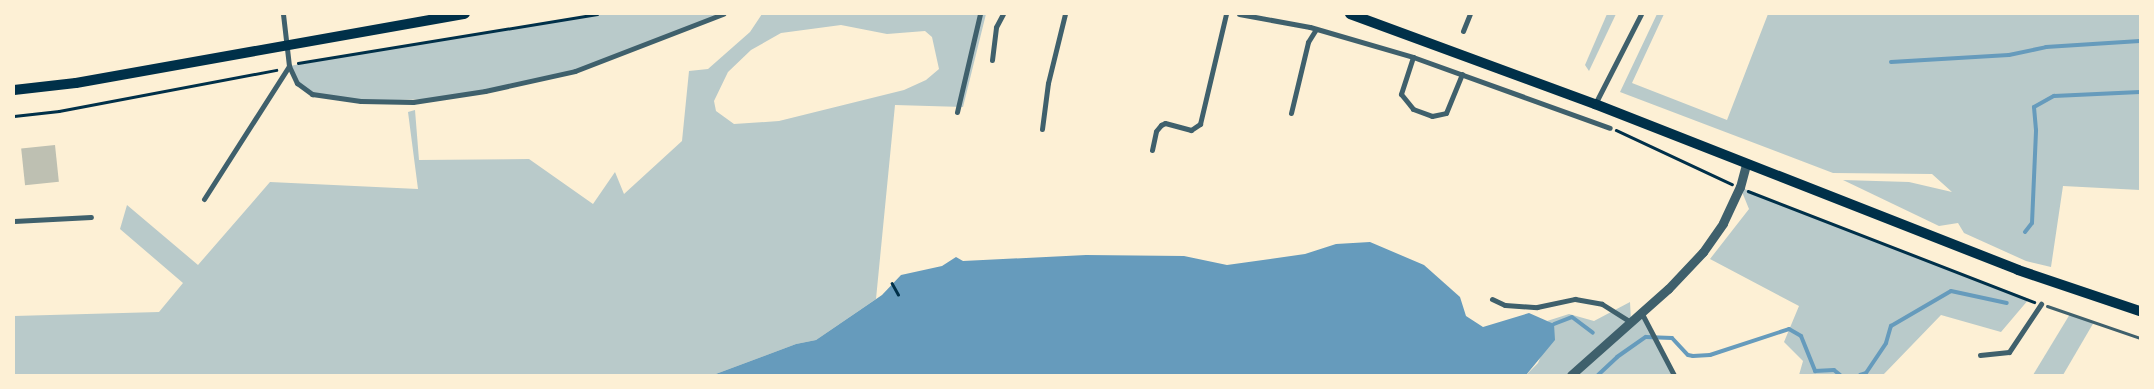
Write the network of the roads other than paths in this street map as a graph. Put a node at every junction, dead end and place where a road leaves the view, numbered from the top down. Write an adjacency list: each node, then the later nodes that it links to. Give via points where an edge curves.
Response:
1 (283, 14): 14 (street)
2 (465, 14): 14 (main road)
3 (723, 14): 17 (street, via 575,71 439,99 361,101 312,94 297,83)
4 (980, 14): 21 (street)
5 (1003, 14): 16 (street, via 996,27)
6 (1065, 14): 24 (street, via 1048,82)
7 (1226, 14): 25 (street, via 1200,124 1191,130 1164,123 1160,125)
8 (1239, 14): 12 (street)
9 (1350, 14): 20 (main road)
10 (1470, 14): 13 (street)
11 (1641, 14): 20 (street)
12 (1316, 29): 15 (street); 22 (street, via 1308,42)
13 (1463, 31)
14 (287, 44): 17 (street); 19 (main road, via 76,83)
15 (1413, 58): 18 (street); 18 (street, via 1401,94 1413,109 1432,116 1446,113)
16 (992, 60)
17 (289, 66): 27 (street)
18 (1462, 74): 23 (street)
19 (14, 90)
20 (1595, 104): 26 (main road)
21 (957, 112)
22 (1291, 113)
23 (1610, 128)
24 (1042, 129)
25 (1152, 150)
26 (1746, 164): 32 (main road, via 2018,270); 33 (street, via 1740,187 1723,223 1703,252)
27 (204, 199)
28 (91, 217): 29 (street)
29 (14, 221)
30 (1492, 299): 34 (street, via 1504,305 1537,308 1575,299 1602,304)
31 (2044, 305): 35 (lane); 36 (street, via 2009,352)
32 (2140, 311)
33 (1641, 312): 34 (street); 38 (street)
34 (1631, 322): 37 (street)
35 (2140, 338)
36 (1980, 355)
37 (1571, 375)
38 (1674, 375)

